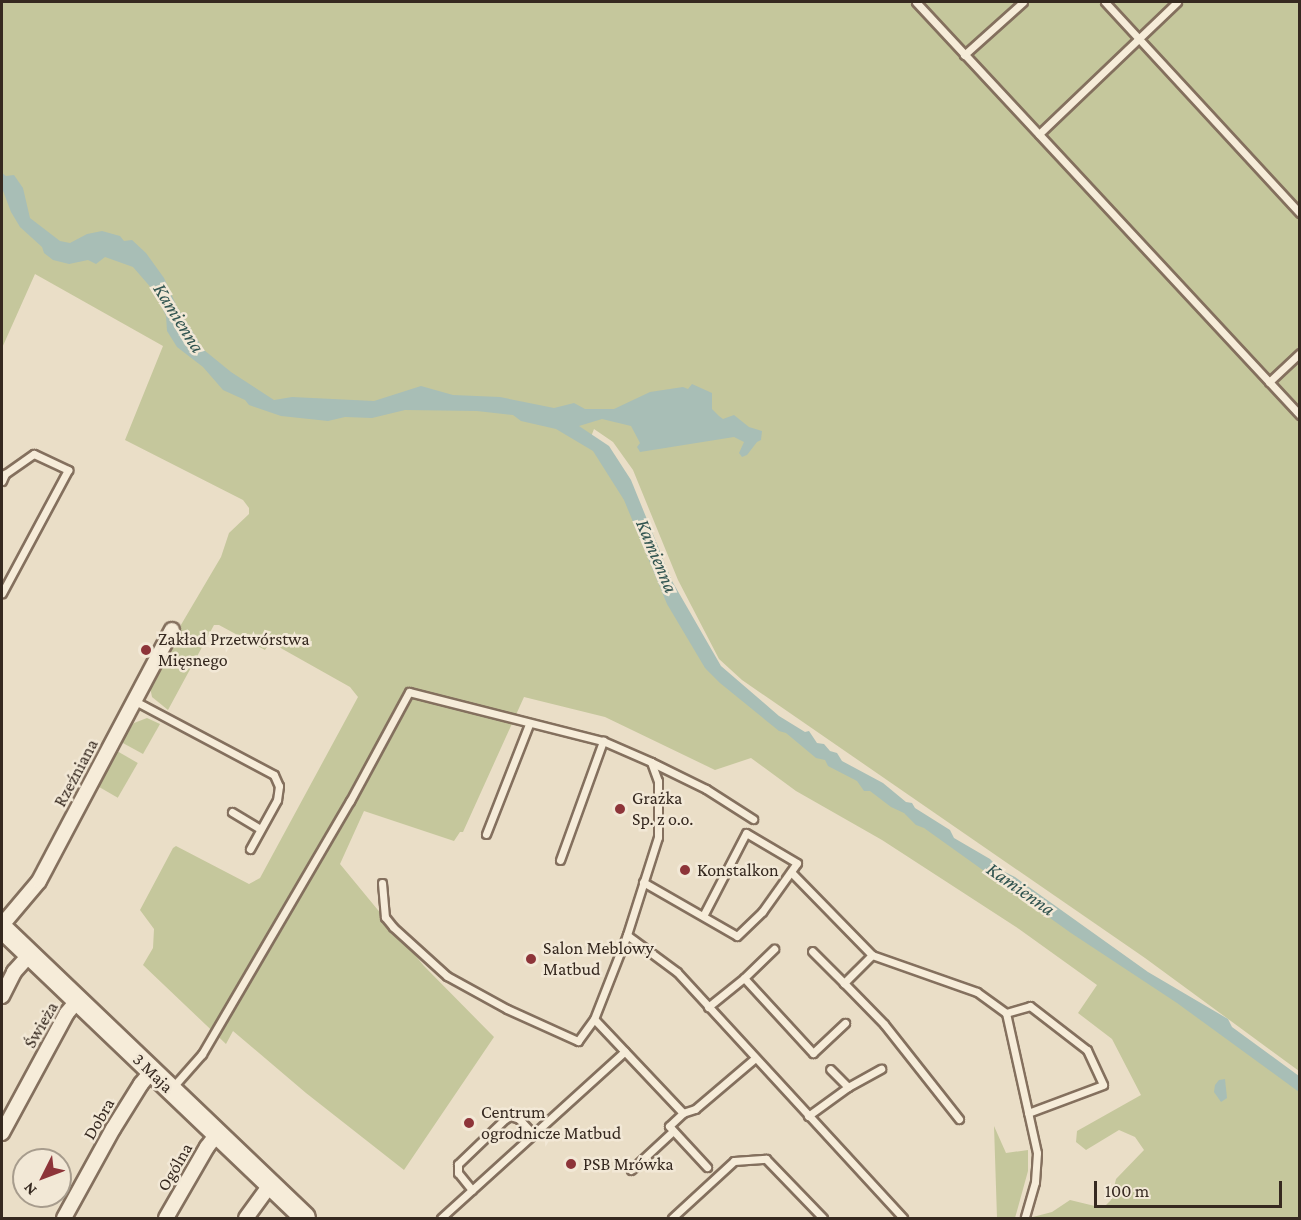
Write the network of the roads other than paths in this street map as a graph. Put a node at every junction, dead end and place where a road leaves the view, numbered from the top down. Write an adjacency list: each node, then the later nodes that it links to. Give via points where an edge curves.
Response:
1 (916, 2): 6 (lane)
2 (1023, 2): 6 (lane)
3 (1105, 2): 5 (lane)
4 (1177, 2): 5 (lane)
5 (1138, 38): 7 (lane); 8 (lane)
6 (964, 55): 7 (lane)
7 (1039, 134): 10 (lane)
8 (1299, 213)
9 (1299, 353): 10 (lane)
10 (1269, 382): 11 (lane)
11 (1299, 415)
12 (2, 481): 13 (lane, via 5,474 34,454 68,470)
13 (2, 593)
14 (172, 630): 15 (street, Rzeźniana)
15 (134, 701): 21 (lane, via 274,776 279,794); 29 (street, Rzeźniana, via 39,881)
16 (529, 724): 17 (lane); 22 (lane); 49 (lane, via 409,692 202,1054)
17 (603, 741): 18 (lane); 24 (lane)
18 (651, 762): 20 (lane, via 706,789); 26 (lane, via 658,781 658,837)
19 (232, 813): 21 (lane)
20 (753, 819)
21 (260, 829): 23 (lane)
22 (486, 834)
23 (250, 849)
24 (560, 860)
25 (791, 872): 28 (lane, via 762,912 737,936); 28 (lane, via 797,863 746,833); 34 (lane)
26 (643, 882): 28 (lane); 30 (lane)
27 (382, 883): 41 (lane, via 385,916 447,976 578,1041)
28 (703, 916)
29 (2, 926): 33 (street, 3 Maja)
30 (627, 936): 39 (lane, via 662,959); 41 (lane)
31 (774, 950): 35 (lane)
32 (812, 951): 36 (lane)
33 (30, 954): 37 (street, via 14,972); 38 (street, 3 Maja)
34 (872, 955): 36 (lane); 40 (lane, via 977,992)
35 (744, 978): 39 (lane); 42 (lane, via 813,1053)
36 (844, 983): 53 (lane, via 884,1024)
37 (2, 996)
38 (78, 1000): 47 (street, 3 Maja); 55 (street, Świeża, via 67,1013)
39 (708, 1007): 44 (lane)
40 (1006, 1013): 51 (lane); 51 (lane, via 1030,1006 1087,1050 1103,1085)
41 (594, 1019): 43 (lane)
42 (845, 1023)
43 (625, 1051): 50 (lane); 57 (lane)
44 (754, 1059): 50 (lane, via 695,1109); 52 (lane)
45 (830, 1069): 48 (lane)
46 (881, 1069): 48 (lane)
47 (152, 1071): 49 (street, 3 Maja); 62 (street, Dobra, via 113,1129)
48 (848, 1088): 52 (lane)
49 (171, 1089): 56 (street, 3 Maja)
50 (683, 1113): 54 (lane, via 669,1126)
51 (1029, 1113): 70 (lane, via 1037,1168)
52 (808, 1116): 69 (lane)
53 (959, 1119)
54 (674, 1131): 58 (lane); 59 (lane)
55 (2, 1133)
56 (217, 1134): 60 (street, 3 Maja); 63 (street, Ogólna)
57 (533, 1134): 61 (lane); 61 (lane, via 519,1119 505,1119 458,1164 458,1173)
58 (707, 1167)
59 (631, 1170)
60 (270, 1185): 64 (street); 65 (street, 3 Maja)
61 (472, 1190): 66 (lane)
62 (64, 1218)
63 (166, 1218)
64 (246, 1218)
65 (303, 1218)
66 (441, 1218)
67 (672, 1218): 68 (lane, via 734,1161 766,1159)
68 (823, 1218)
69 (903, 1218)
70 (1025, 1218)

